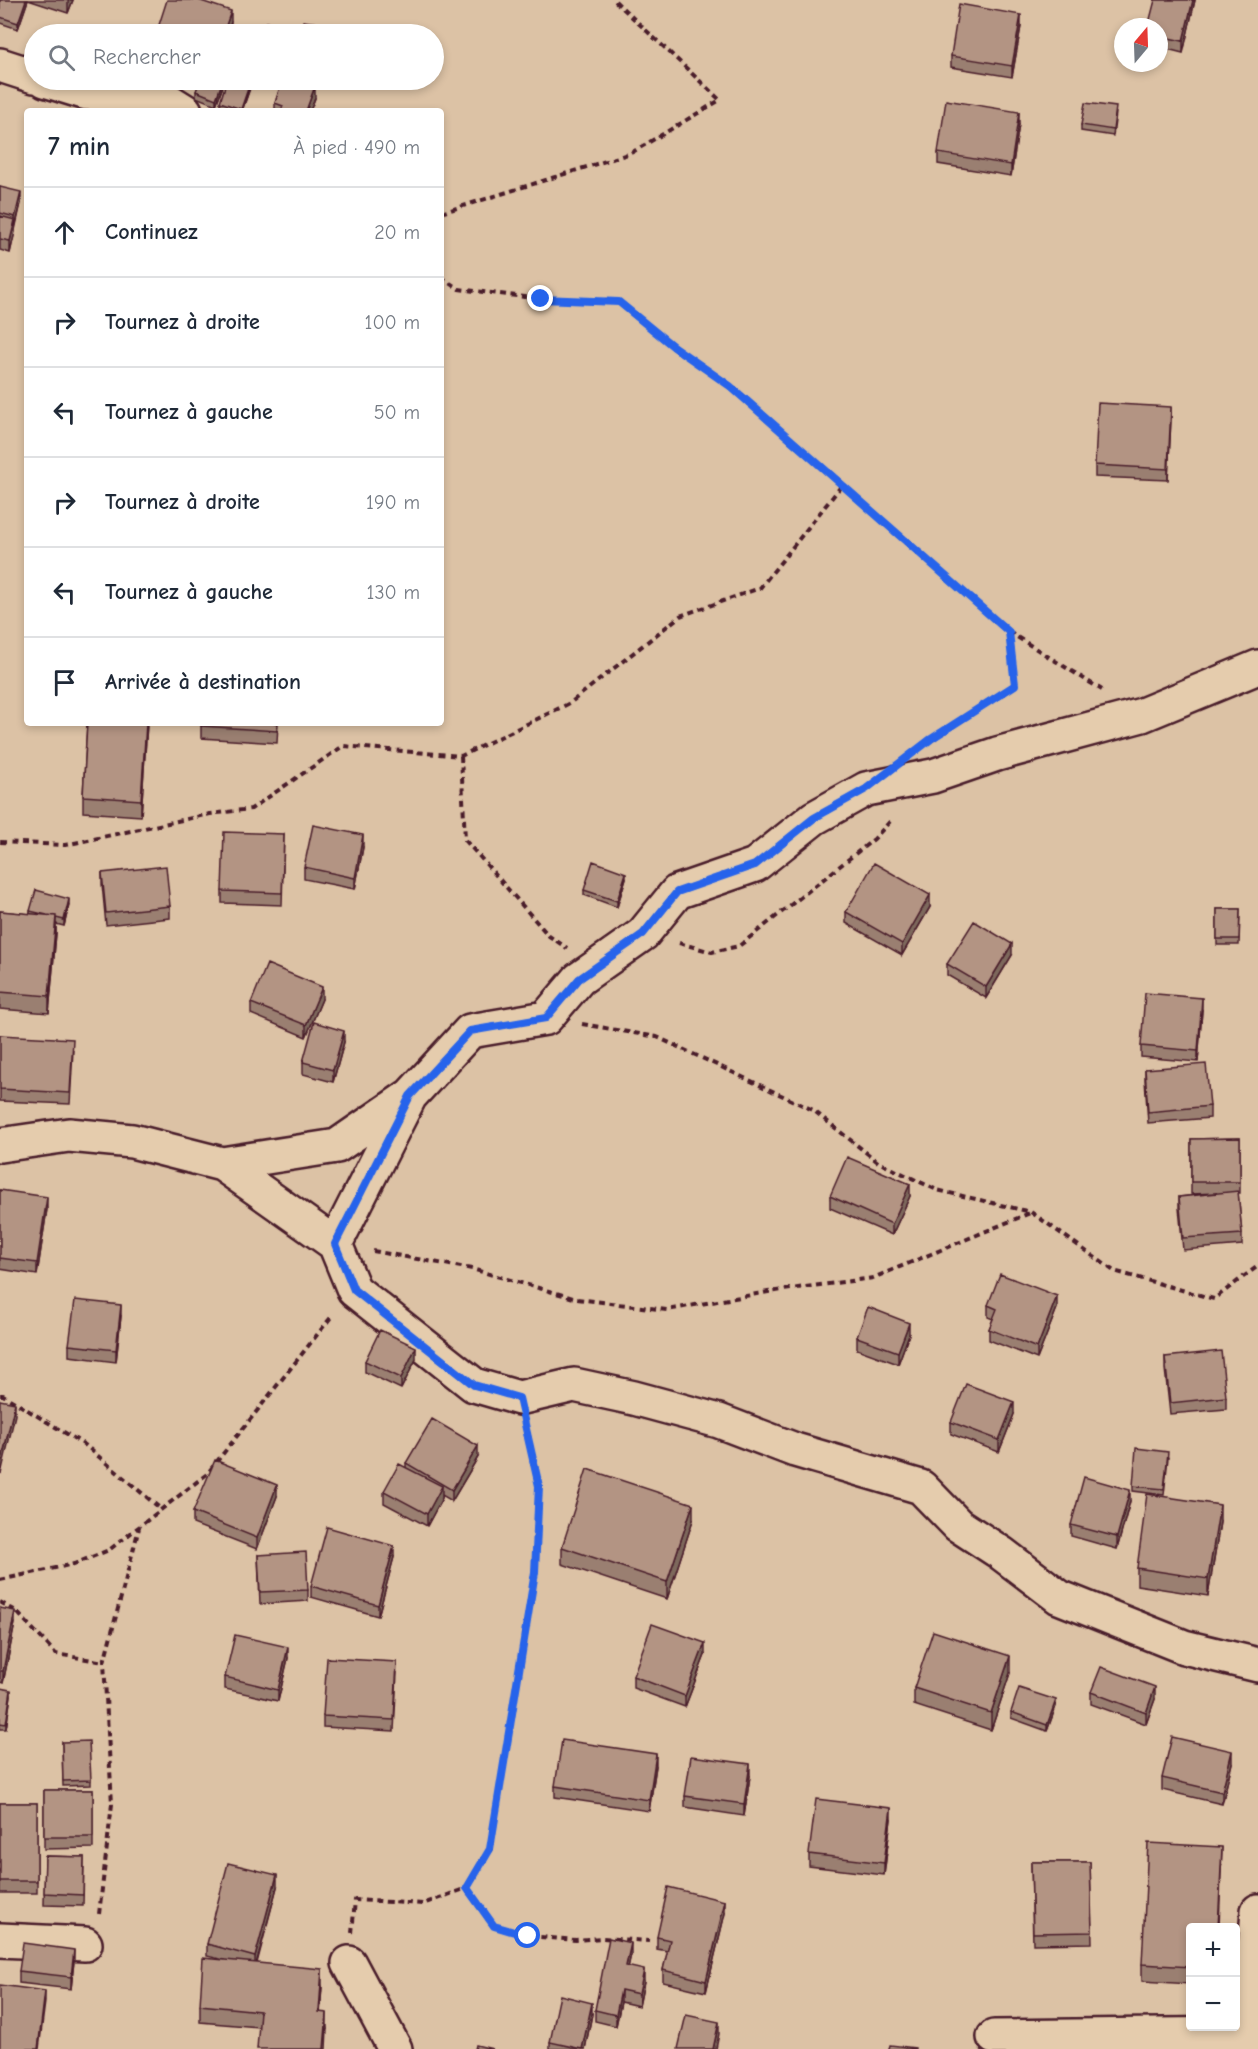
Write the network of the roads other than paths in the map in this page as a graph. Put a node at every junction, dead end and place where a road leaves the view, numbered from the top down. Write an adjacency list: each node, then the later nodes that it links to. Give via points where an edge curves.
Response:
1 (0, 65): 2 (street)
2 (24, 73)
3 (77, 90): 4 (street, via 161,96)
4 (180, 108)
5 (1258, 667): 6 (street, via 1142,716 997,754 933,776 866,789 814,818 755,865 677,892 643,934 579,979 546,1018 470,1031)
6 (410, 1096): 8 (street, via 337,1146); 9 (street)
7 (0, 1145): 8 (street, via 69,1135 132,1141)
8 (222, 1164): 9 (street)
9 (335, 1244): 10 (street, via 354,1290 474,1385 519,1398 574,1385 634,1398 719,1421 795,1450 921,1487 958,1526 1059,1596 1184,1647)
10 (1258, 1665)
11 (1258, 1911): 16 (street)
12 (0, 1940): 13 (street)
13 (85, 1944)
14 (349, 1963): 17 (street)
15 (994, 2037): 16 (street)
16 (1248, 2041)
17 (395, 2049)

